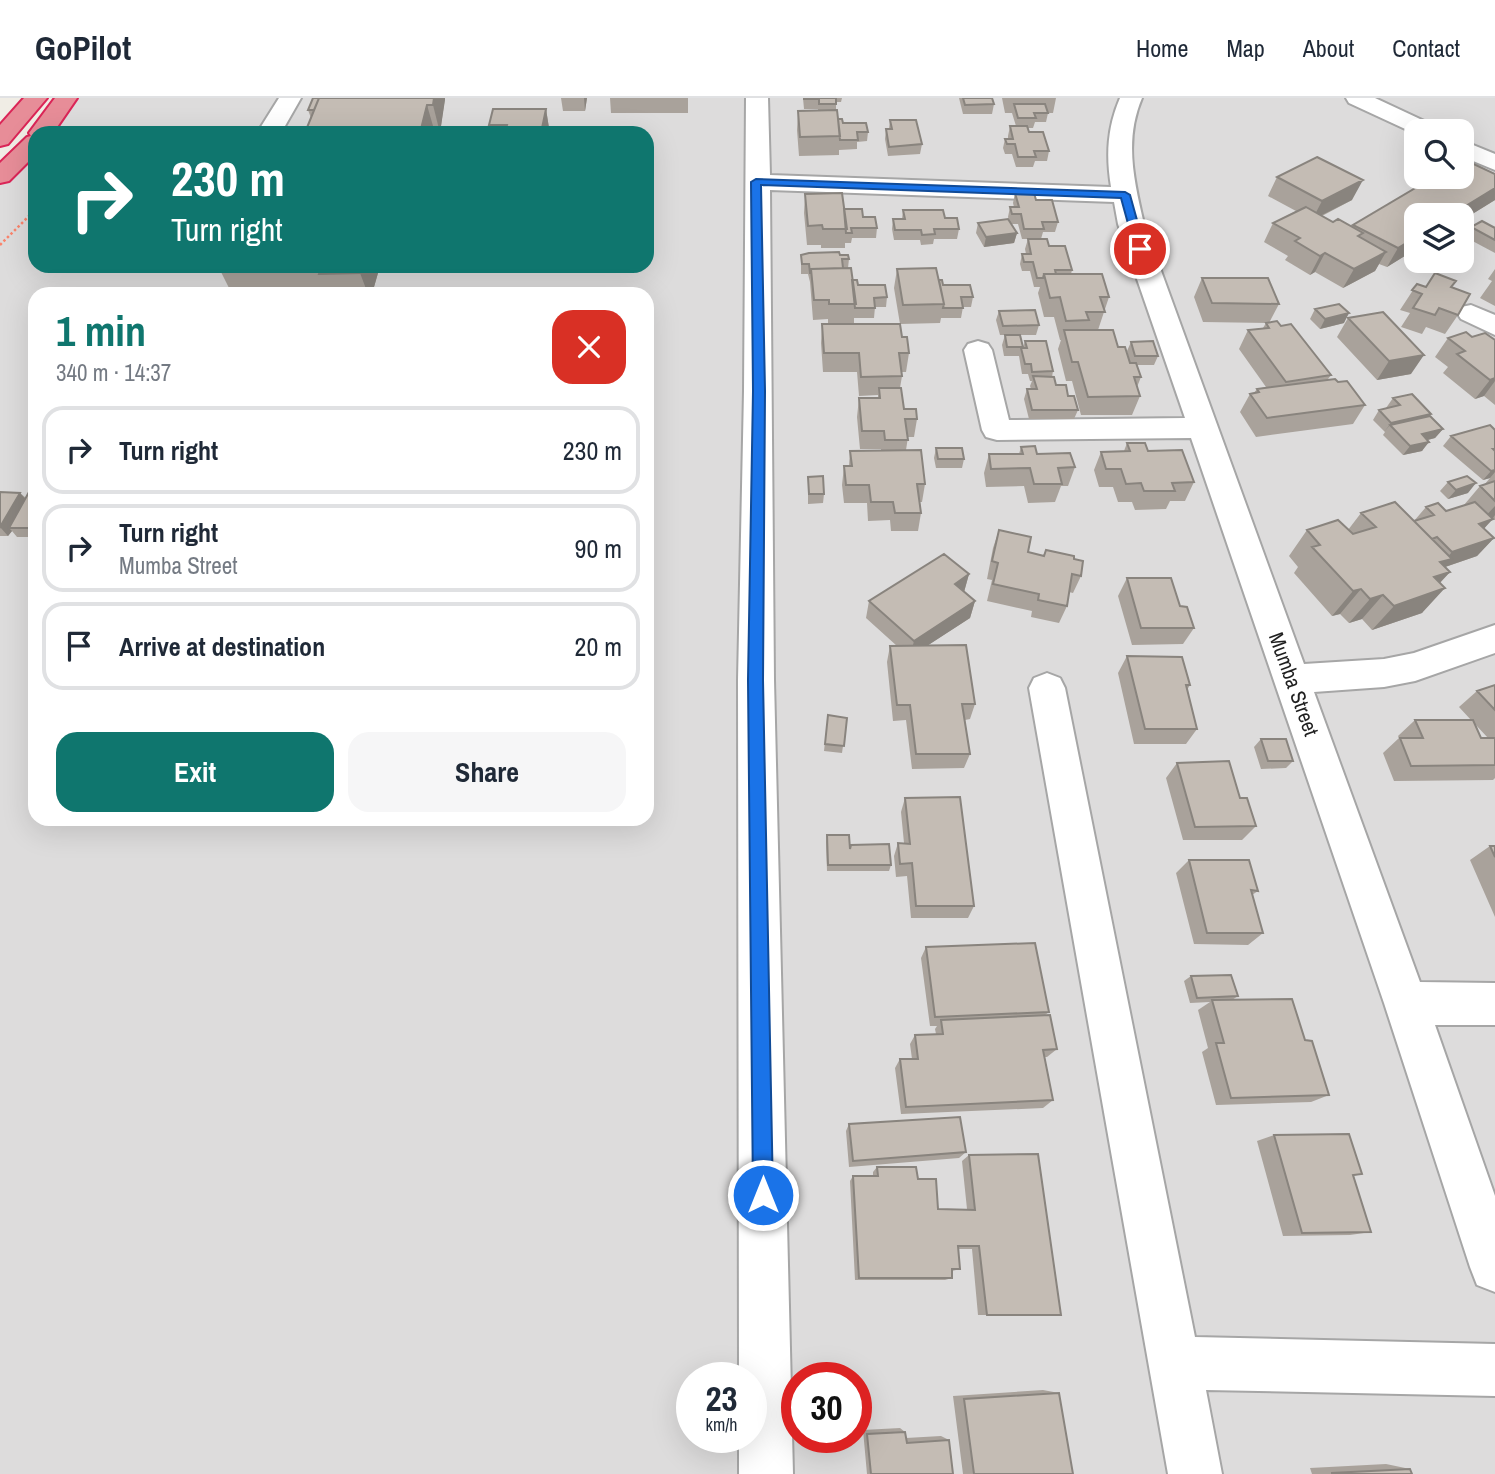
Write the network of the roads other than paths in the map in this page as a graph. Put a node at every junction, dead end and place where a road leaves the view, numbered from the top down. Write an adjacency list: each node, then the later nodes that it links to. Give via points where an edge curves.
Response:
1 (36, 98): 10 (highway)
2 (66, 98): 8 (highway)
3 (290, 98): 9 (street)
4 (757, 98): 15 (street)
5 (1131, 98): 16 (street, Mumba Street, via 1119,140)
6 (1357, 98): 7 (street)
7 (1404, 120)
8 (46, 126)
9 (273, 126)
10 (0, 139)
11 (28, 149): 14 (highway)
12 (1474, 153): 13 (street)
13 (1495, 163)
14 (0, 176)
15 (756, 182): 16 (street); 29 (street)
16 (1125, 195): 20 (street, Mumba Street)
17 (1471, 313): 18 (street)
18 (1495, 326)
19 (978, 350): 20 (street, via 998,430)
20 (1202, 428): 22 (street, Mumba Street)
21 (1495, 639): 22 (street, via 1384,673)
22 (1292, 678): 24 (street, Mumba Street)
23 (1047, 688): 27 (street)
24 (1406, 1003): 25 (street); 26 (street, Mumba Street)
25 (1495, 1004)
26 (1495, 1267)
27 (1174, 1363): 28 (street); 30 (street)
28 (1495, 1370)
29 (765, 1474)
30 (1195, 1474)

